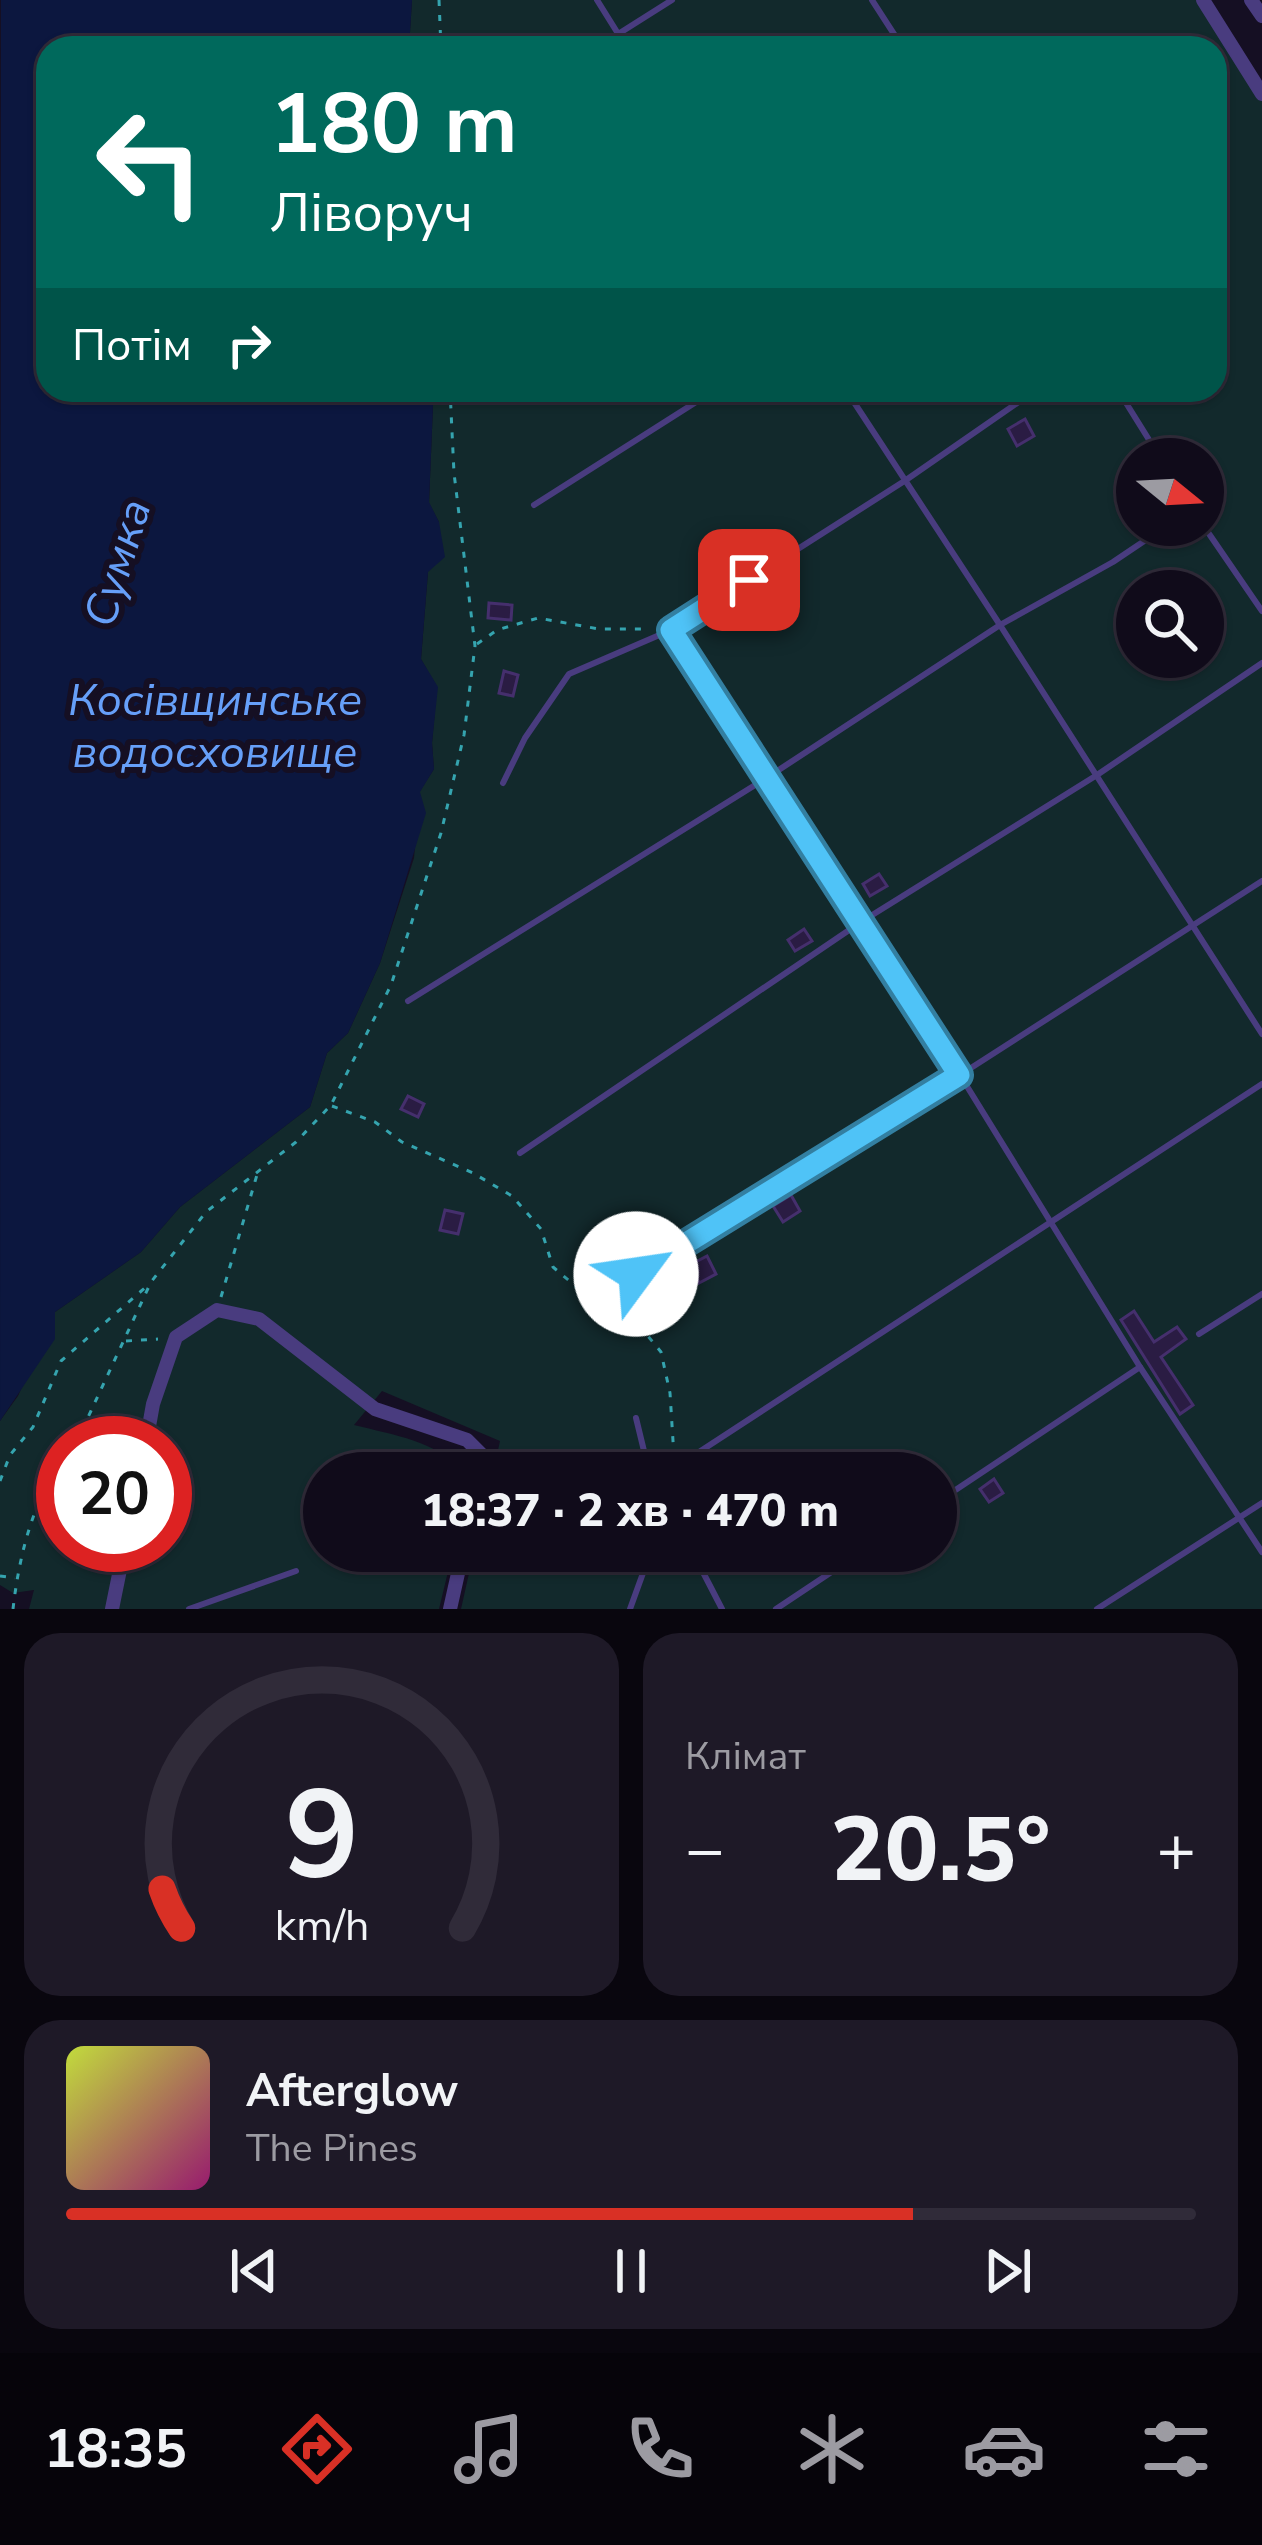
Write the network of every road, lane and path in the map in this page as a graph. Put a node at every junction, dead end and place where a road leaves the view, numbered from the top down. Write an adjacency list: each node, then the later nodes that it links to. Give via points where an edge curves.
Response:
1 (439, 0): 9 (path)
2 (597, 0): 8 (lane)
3 (671, 0): 8 (lane)
4 (872, 0): 11 (lane)
5 (1203, 0): 12 (street)
6 (1251, 0): 7 (street)
7 (1262, 16)
8 (619, 34): 10 (lane)
9 (440, 36)
10 (616, 36)
11 (895, 36)
12 (1226, 36)
13 (1227, 38): 14 (street)
14 (1262, 94)
15 (451, 402): 28 (path)
16 (696, 402): 22 (lane)
17 (854, 402): 21 (lane)
18 (1019, 402): 21 (lane)
19 (1125, 402): 20 (lane)
20 (1148, 438)
21 (906, 480): 26 (lane); 27 (lane)
22 (534, 505)
23 (1137, 546): 26 (lane)
24 (1217, 546): 25 (lane)
25 (1262, 611)
26 (1000, 625): 30 (lane); 31 (lane)
27 (671, 630): 28 (path, via 538,619 497,630); 31 (lane); 32 (lane, via 569,674)
28 (475, 646): 40 (path, via 441,833 391,985)
29 (1262, 663): 30 (lane)
30 (1097, 775): 34 (lane); 35 (lane)
31 (768, 777): 34 (lane); 36 (lane)
32 (503, 783)
33 (1262, 881): 35 (lane)
34 (861, 922): 38 (lane); 41 (lane)
35 (1192, 924): 37 (lane); 38 (lane)
36 (408, 1000)
37 (1262, 1034)
38 (959, 1075): 43 (lane); 44 (lane)
39 (1262, 1084): 43 (lane)
40 (331, 1105): 42 (path); 57 (path, via 512,1196 541,1229 553,1268 643,1330 661,1352)
41 (520, 1153)
42 (260, 1167): 45 (path, via 206,1212); 47 (path)
43 (1051, 1219): 51 (lane); 58 (lane)
44 (636, 1274)
45 (151, 1282): 50 (path); 59 (path, via 61,1361)
46 (1262, 1294): 48 (lane)
47 (217, 1310): 49 (street); 55 (street, via 259,1319 375,1409 467,1440)
48 (1199, 1334)
49 (176, 1337): 50 (path); 53 (street)
50 (124, 1341): 52 (path)
51 (1140, 1366): 60 (lane); 63 (lane)
52 (89, 1416)
53 (154, 1416)
54 (636, 1418): 56 (lane)
55 (480, 1452)
56 (644, 1452)
57 (674, 1452)
58 (699, 1452)
59 (0, 1481)
60 (957, 1489)
61 (1262, 1503): 63 (lane)
62 (36, 1509): 72 (path)
63 (1239, 1517): 64 (lane); 80 (lane)
64 (1262, 1552)
65 (296, 1570): 75 (lane)
66 (120, 1572): 74 (street)
67 (458, 1572): 76 (street)
68 (642, 1572): 77 (lane)
69 (703, 1572): 78 (lane)
70 (832, 1572): 79 (lane)
71 (0, 1576): 72 (path)
72 (16, 1578): 73 (path)
73 (13, 1609)
74 (112, 1609)
75 (189, 1609)
76 (450, 1609)
77 (629, 1609)
78 (722, 1609)
79 (776, 1609)
80 (1097, 1609)

